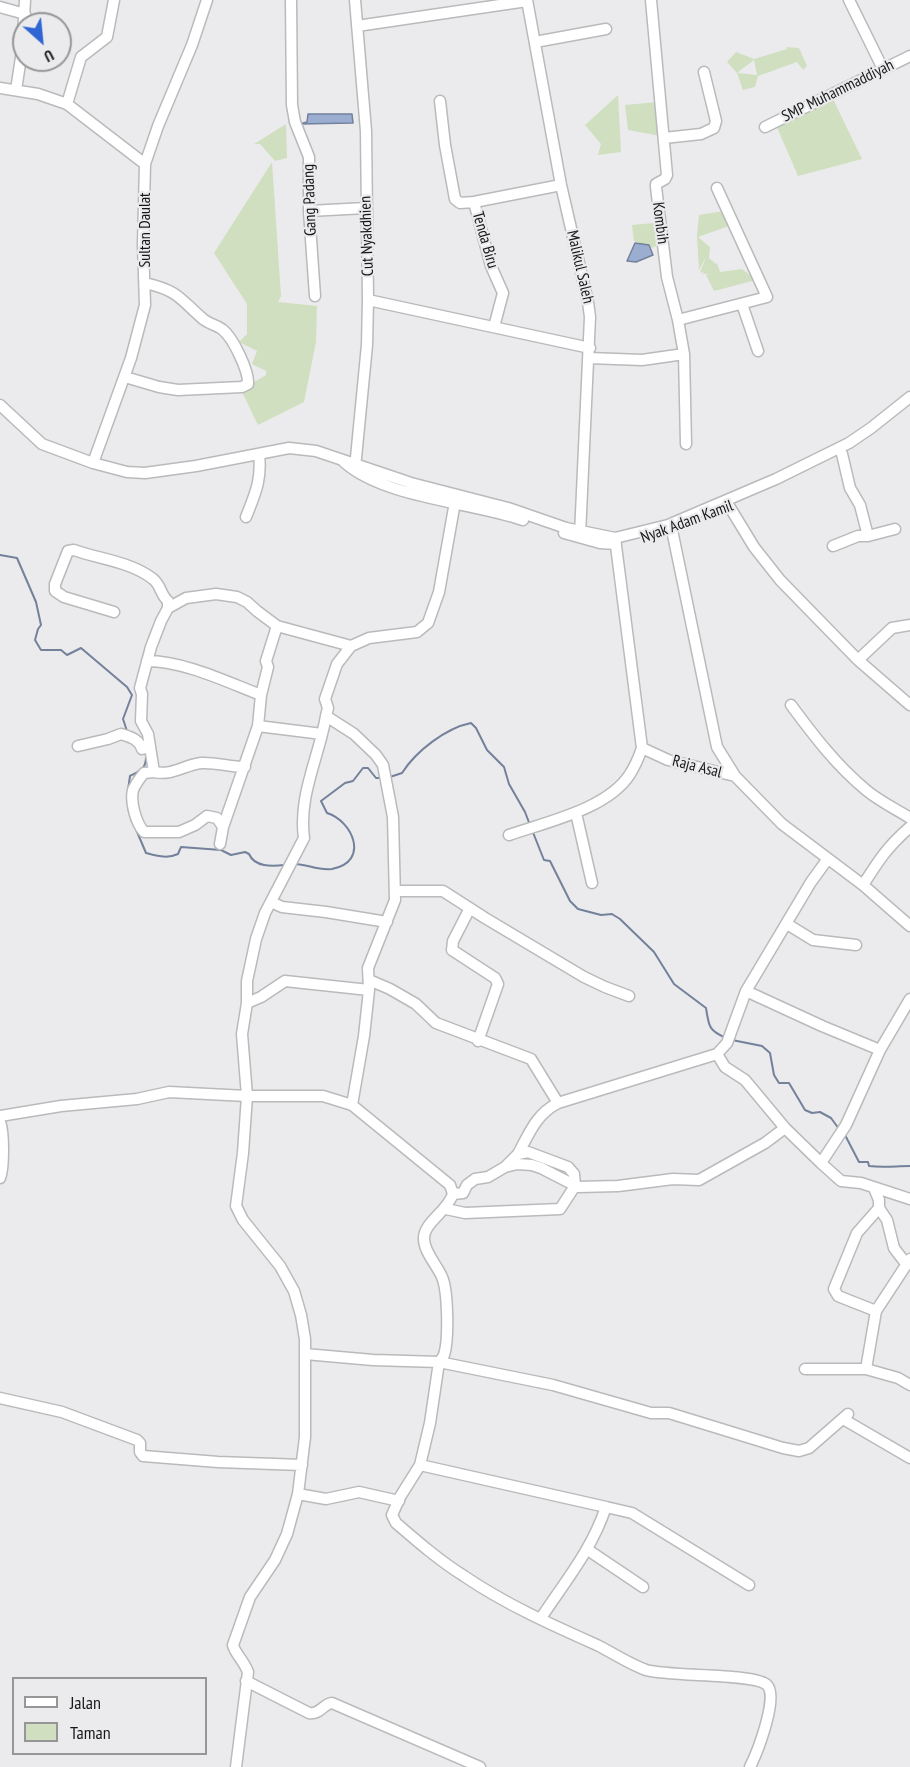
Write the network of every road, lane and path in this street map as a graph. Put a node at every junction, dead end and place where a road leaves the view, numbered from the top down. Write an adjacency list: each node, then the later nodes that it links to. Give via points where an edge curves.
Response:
1 (114, 0): 20 (street, via 107,37 81,57)
2 (207, 0): 23 (street, Sultan Daulat)
3 (291, 0): 28 (street, Gang Padang, via 292,105 309,157)
4 (355, 0): 10 (street, Cut Nyakdhien)
5 (651, 0): 22 (street, Kombih)
6 (849, 0): 14 (street)
7 (527, 1): 10 (street); 12 (street, Malikul Saleh)
8 (0, 7): 9 (street)
9 (18, 12)
10 (357, 26): 27 (street, Cut Nyakdhien, via 366,131)
11 (606, 29): 12 (street)
12 (535, 42): 24 (street, Malikul Saleh)
13 (910, 56): 14 (street, SMP Muhammaddiyah)
14 (883, 69): 21 (street, SMP Muhammaddiyah)
15 (18, 72): 18 (street)
16 (704, 72): 22 (street, via 716,121 714,128 701,134)
17 (0, 88): 18 (street)
18 (16, 90): 20 (street)
19 (440, 101): 26 (street, via 455,199 460,203)
20 (68, 104): 23 (street)
21 (765, 127)
22 (664, 138): 33 (street, Kombih, via 666,178 656,187 667,277)
23 (145, 164): 29 (street, Sultan Daulat)
24 (561, 185): 26 (street, Tenda Biru); 36 (street, Malikul Saleh, via 588,302)
25 (717, 188): 32 (street, via 767,297)
26 (474, 202): 34 (street, Tenda Biru, via 490,266 502,293)
27 (366, 208): 28 (street); 31 (street, Cut Nyakdhien)
28 (309, 211): 30 (street, Gang Padang)
29 (146, 283): 38 (street, Sultan Daulat, via 145,305); 38 (street, via 172,291 205,321 226,333 248,384 178,390)
30 (315, 296)
31 (368, 300): 34 (street); 46 (street, Cut Nyakdhien)
32 (742, 304): 33 (street); 35 (street)
33 (678, 320): 37 (street, Kombih)
34 (494, 327): 36 (street)
35 (758, 351)
36 (589, 353): 37 (street, via 642,360); 53 (street, Malikul Saleh)
37 (684, 354): 42 (street, Kombih)
38 (125, 377): 45 (street, Sultan Daulat)
39 (910, 397): 48 (street, via 849,443)
40 (0, 405): 45 (street, via 42,444)
41 (910, 407): 44 (street, Nyak Adam Kamil)
42 (686, 444)
43 (259, 454): 45 (street, via 145,473); 46 (street, Nyak Adam Kamil, via 289,448 316,451); 49 (street, via 259,485)
44 (842, 454): 48 (street, Nyak Adam Kamil); 54 (street)
45 (93, 463)
46 (355, 467): 47 (street, Nyak Adam Kamil, via 408,493); 53 (street, via 508,508)
47 (455, 502): 53 (street, Nyak Adam Kamil); 61 (street, via 440,592 428,623 417,632 369,638)
48 (728, 504): 50 (street, Nyak Adam Kamil); 52 (street); 62 (street, via 764,561)
49 (246, 517)
50 (672, 530): 52 (street, Nyak Adam Kamil); 75 (street, via 717,747)
51 (894, 530): 54 (street)
52 (651, 533): 55 (street, Nyak Adam Kamil)
53 (580, 535): 55 (street, Nyak Adam Kamil)
54 (868, 537): 56 (street, via 858,536)
55 (616, 541): 72 (street)
56 (833, 546)
57 (168, 608): 58 (street, via 161,588 152,578 131,567 68,551 55,591); 60 (street, via 186,597 226,594 247,602); 63 (street)
58 (114, 612)
59 (910, 625): 62 (street, via 892,628)
60 (277, 626): 61 (street); 64 (street)
61 (351, 646): 67 (street, via 337,664 325,699)
62 (858, 660): 66 (street)
63 (147, 661): 64 (street, via 208,675); 71 (street, via 140,688 141,721 148,734)
64 (261, 695): 68 (street)
65 (791, 705): 77 (street, via 826,753 868,792)
66 (910, 705)
67 (326, 716): 69 (street); 85 (street, via 369,747 382,765 393,817)
68 (258, 726): 69 (street); 73 (street)
69 (322, 735): 86 (street, via 304,800 304,838)
70 (78, 746): 71 (street, via 121,734)
71 (146, 748): 74 (street)
72 (642, 748): 75 (street, Raja Asal, via 668,760); 76 (street, via 631,774 618,788)
73 (244, 767): 74 (street, via 199,763 162,774); 78 (street)
74 (154, 772): 78 (street, via 144,774 133,791 139,826 144,832 179,832 207,816 216,818)
75 (735, 776): 82 (street, Raja Asal, via 782,824)
76 (576, 813): 80 (street); 83 (street)
77 (910, 818)
78 (223, 827): 81 (street)
79 (910, 827): 84 (street, via 883,853)
80 (509, 835)
81 (220, 844)
82 (827, 860): 84 (street, Raja Asal); 89 (street)
83 (592, 882)
84 (863, 885): 90 (street, Raja Asal)
85 (396, 891): 87 (street, via 443,891); 88 (street)
86 (271, 902): 88 (street, via 282,907); 96 (street, via 256,939 247,981)
87 (470, 908): 94 (street, via 584,977); 97 (street, via 453,941 453,950 498,984)
88 (387, 922): 92 (street, via 368,968)
89 (787, 924): 91 (street, via 813,940); 93 (street)
90 (910, 926)
91 (856, 945)
92 (369, 985): 96 (street, via 285,981); 97 (street, via 390,989 416,1004 436,1023); 102 (street)
93 (746, 991): 98 (street); 99 (street, via 729,1038)
94 (629, 996)
95 (910, 999): 98 (street)
96 (247, 1003): 100 (street, via 242,1034)
97 (478, 1041): 101 (street, via 533,1060)
98 (880, 1050): 107 (street, via 846,1125)
99 (717, 1054): 101 (street); 105 (street, via 725,1067 745,1080)
100 (248, 1096): 102 (street, via 323,1096); 103 (street, via 169,1092); 118 (street, via 236,1206 294,1291 302,1315)
101 (558, 1103): 106 (street, via 536,1120)
102 (352, 1106): 112 (street, via 450,1185)
103 (0, 1116)
104 (0, 1122): 109 (street)
105 (785, 1128): 107 (street); 110 (street, via 699,1180)
106 (518, 1154): 108 (street); 110 (street, via 528,1152 568,1167 574,1174)
107 (821, 1163): 111 (street, via 841,1181)
108 (505, 1167): 110 (street, via 532,1165); 112 (street, via 475,1179 463,1193)
109 (0, 1178)
110 (575, 1186): 115 (street, via 560,1209)
111 (874, 1188): 113 (street); 114 (street)
112 (453, 1194): 115 (street)
113 (910, 1198)
114 (879, 1208): 116 (street, via 887,1220 894,1248); 117 (street, via 857,1233 834,1289 838,1296)
115 (446, 1209): 119 (street, via 427,1227 423,1238 445,1286 444,1356)
116 (908, 1262): 117 (street)
117 (876, 1311): 121 (street)
118 (305, 1353): 119 (street); 126 (street)
119 (439, 1362): 125 (street, via 553,1385 651,1413 669,1413 799,1451 809,1448 845,1417); 127 (street)
120 (804, 1369): 121 (street)
121 (866, 1369): 123 (street)
122 (910, 1371): 123 (street)
123 (906, 1382)
124 (0, 1398): 126 (street, via 62,1412 137,1440 143,1456)
125 (910, 1458)
126 (302, 1465): 128 (street)
127 (420, 1465): 129 (street); 130 (street)
128 (298, 1494): 129 (street, via 326,1499 359,1492); 135 (street, via 287,1534 250,1597 234,1645 245,1662)
129 (399, 1500): 134 (street, via 392,1515 413,1538 465,1577)
130 (606, 1507): 131 (street); 132 (street, via 632,1513)
131 (588, 1550): 133 (street); 134 (street)
132 (749, 1585)
133 (643, 1587)
134 (541, 1618): 138 (street, via 646,1670 748,1678 765,1683 771,1696 765,1728)
135 (246, 1680): 136 (street); 137 (street, via 309,1713 333,1703)
136 (236, 1767)
137 (480, 1767)
138 (750, 1767)

